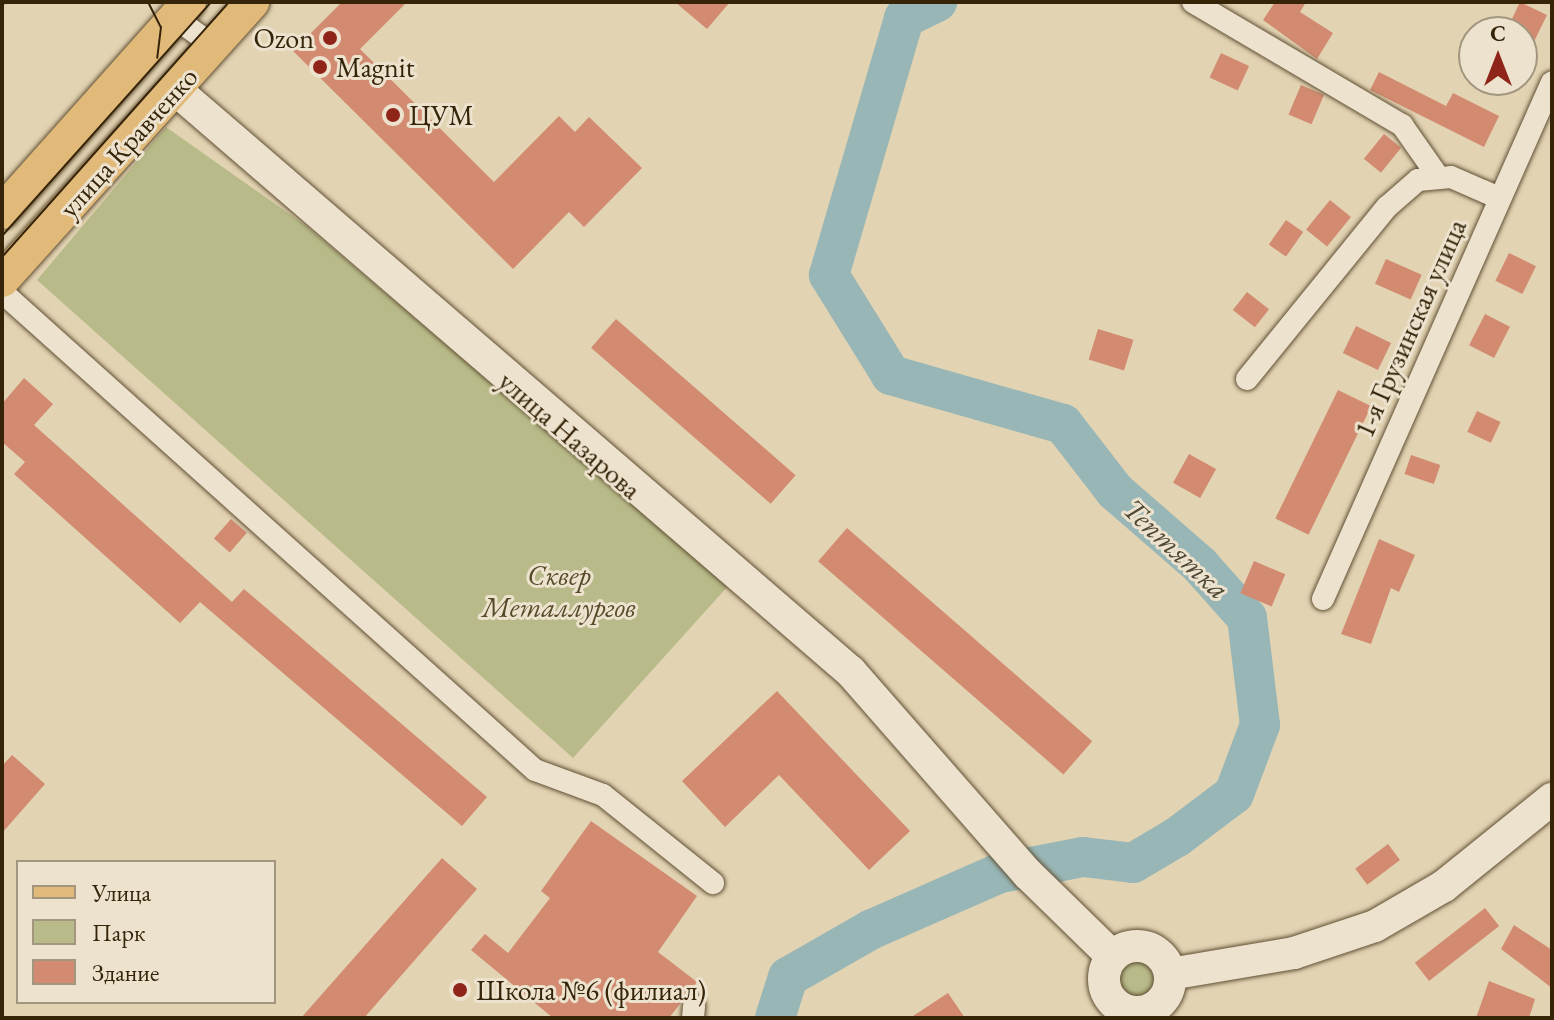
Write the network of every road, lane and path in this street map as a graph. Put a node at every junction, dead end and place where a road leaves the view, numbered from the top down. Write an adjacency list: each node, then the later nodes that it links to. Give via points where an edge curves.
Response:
1 (1193, 2): 8 (street, via 1402,125)
2 (237, 7): 4 (main road, улица Кравченко)
3 (182, 10): 4 (street); 5 (main road, улица Кравченко)
4 (214, 46): 7 (main road, улица Кравченко)
5 (140, 58): 7 (main road, улица Назарова); 10 (main road, улица Кравченко)
6 (1552, 82): 9 (street, 1-я Грузинская улица)
7 (176, 90): 11 (main road, улица Кравченко); 17 (main road, улица Назарова, via 726,569 808,632 989,823 1028,874)
8 (1437, 175): 9 (street); 13 (street, via 1418,180 1387,207)
9 (1499, 198): 14 (street, 1-я Грузинская улица)
10 (2, 212)
11 (2, 280)
12 (2, 292): 16 (street, via 535,770 603,795 709,874)
13 (1247, 379)
14 (1323, 599)
15 (1552, 799): 18 (main road, via 1444,886 1375,926 1294,953)
16 (713, 883)
17 (1112, 956): 18 (main road, via 1143,946 1165,961); 19 (main road, via 1104,986 1113,1002)
18 (1170, 974): 19 (main road, via 1165,996)
19 (1138, 1014)

